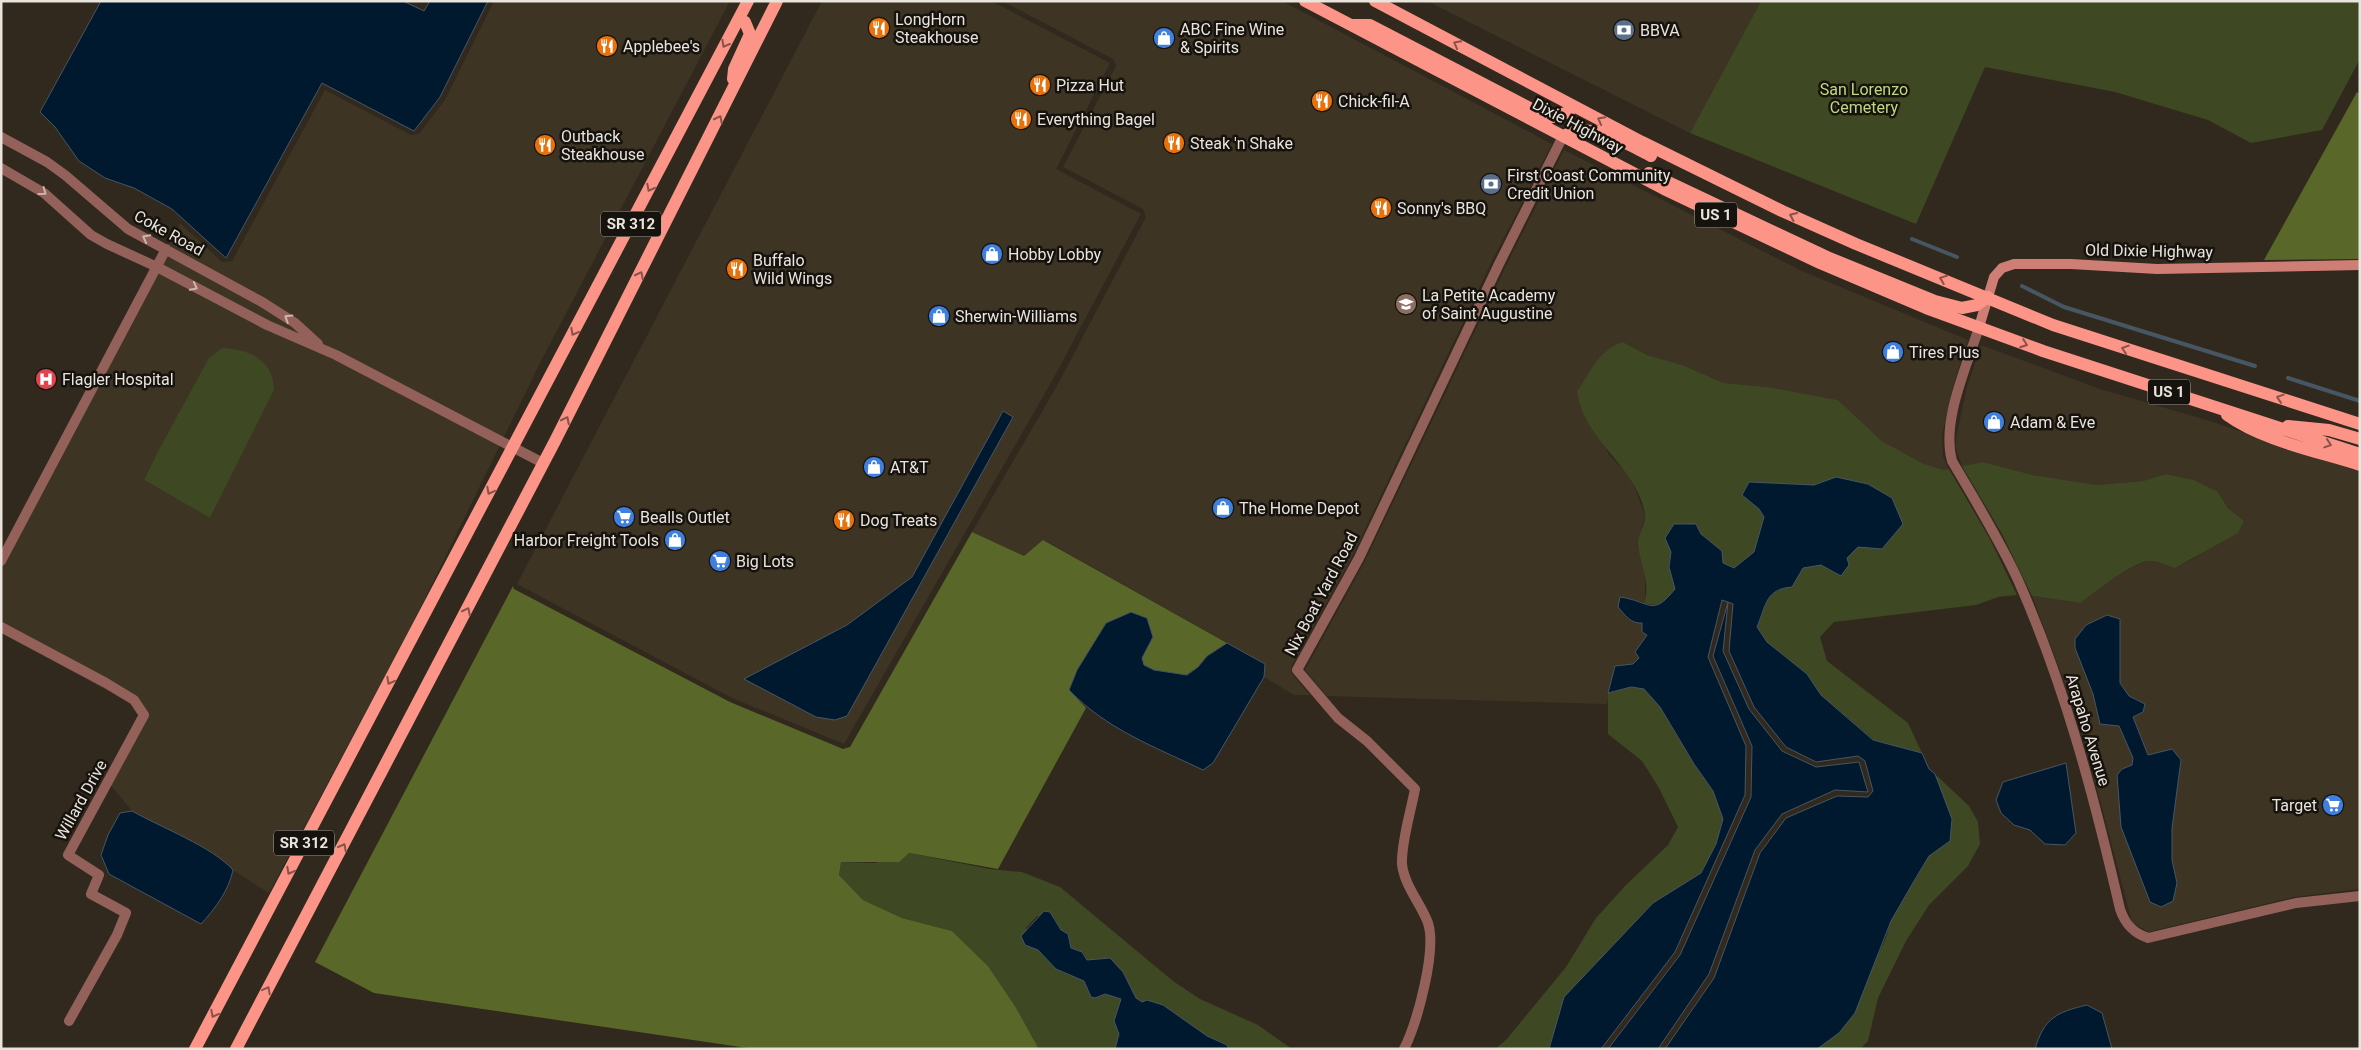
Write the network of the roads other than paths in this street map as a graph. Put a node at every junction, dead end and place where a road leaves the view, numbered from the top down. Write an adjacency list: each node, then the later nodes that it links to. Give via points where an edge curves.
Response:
1 (748, 1): 5 (main road, SR 312)
2 (777, 1): 8 (main road, SR 312)
3 (1305, 1): 6 (main road, Dixie Highway / US 1)
4 (1375, 1): 7 (main road, Dixie Highway / US 1, one-way to 4)
5 (740, 20): 8 (main road, via 745,22 750,34 734,69); 25 (main road, SR 312, one-way to 25)
6 (1350, 25): 9 (main road, via 1370,25 1550,118); 10 (main road, Dixie Highway / US 1)
7 (1549, 92): 9 (main road); 14 (main road, Dixie Highway / US 1, one-way to 7)
8 (730, 98): 27 (main road, SR 312, one-way to 8)
9 (1569, 112): 10 (main road, via 1569,123)
10 (1563, 136): 13 (main road, Dixie Highway / US 1); 14 (main road, via 1582,129 1599,132 1706,183); 35 (street, Nix Boat Yard Road, via 1359,558 1297,670 1338,718 1415,789 1402,865 1408,885 1429,926 1431,954)
11 (3, 141): 15 (street, Coke Road, one-way to 11, via 128,228 65,175)
12 (1, 168): 17 (street, Coke Road, one-way to 17, via 44,193 91,235)
13 (1633, 173): 18 (main road, via 1650,173 1827,257 1935,301 1962,308 1977,305); 19 (main road, Dixie Highway / US 1, via 1783,247)
14 (1745, 194): 18 (main road, Dixie Highway / US 1, one-way to 14, via 1879,254)
15 (166, 249): 17 (street); 20 (street, Coke Road, one-way to 15, via 295,323)
16 (2360, 265): 18 (street, Old Dixie Highway, via 2157,269 2026,262 1998,272)
17 (157, 267): 20 (street, Coke Road, one-way to 20, via 267,325); 29 (street)
18 (1988, 297): 19 (street, Old Dixie Highway); 23 (main road, US 1, one-way to 18, via 2072,331)
19 (1978, 327): 21 (main road, US 1, one-way to 21); 31 (street, Arapaho Avenue, via 1953,412 1949,449 2017,578 2056,675 2080,748 2120,909 2127,924 2148,938 2296,903)
20 (325, 350): 25 (street, Coke Road)
21 (2214, 407): 22 (main road, US 1); 28 (main road, via 2242,426)
22 (2268, 424): 24 (main road, via 2309,427); 26 (main road, US 1, one-way to 26)
23 (2360, 424)
24 (2360, 439)
25 (513, 448): 27 (street, Coke Road); 33 (main road, SR 312, one-way to 33)
26 (2360, 454)
27 (543, 463): 34 (main road, SR 312, one-way to 27)
28 (2360, 465)
29 (1, 561)
30 (1, 627): 32 (street, Willard Drive, via 134,700 144,715 68,855 99,875 91,894 126,914)
31 (2360, 896)
32 (69, 1021)
33 (196, 1049)
34 (236, 1049)
35 (1404, 1049)

